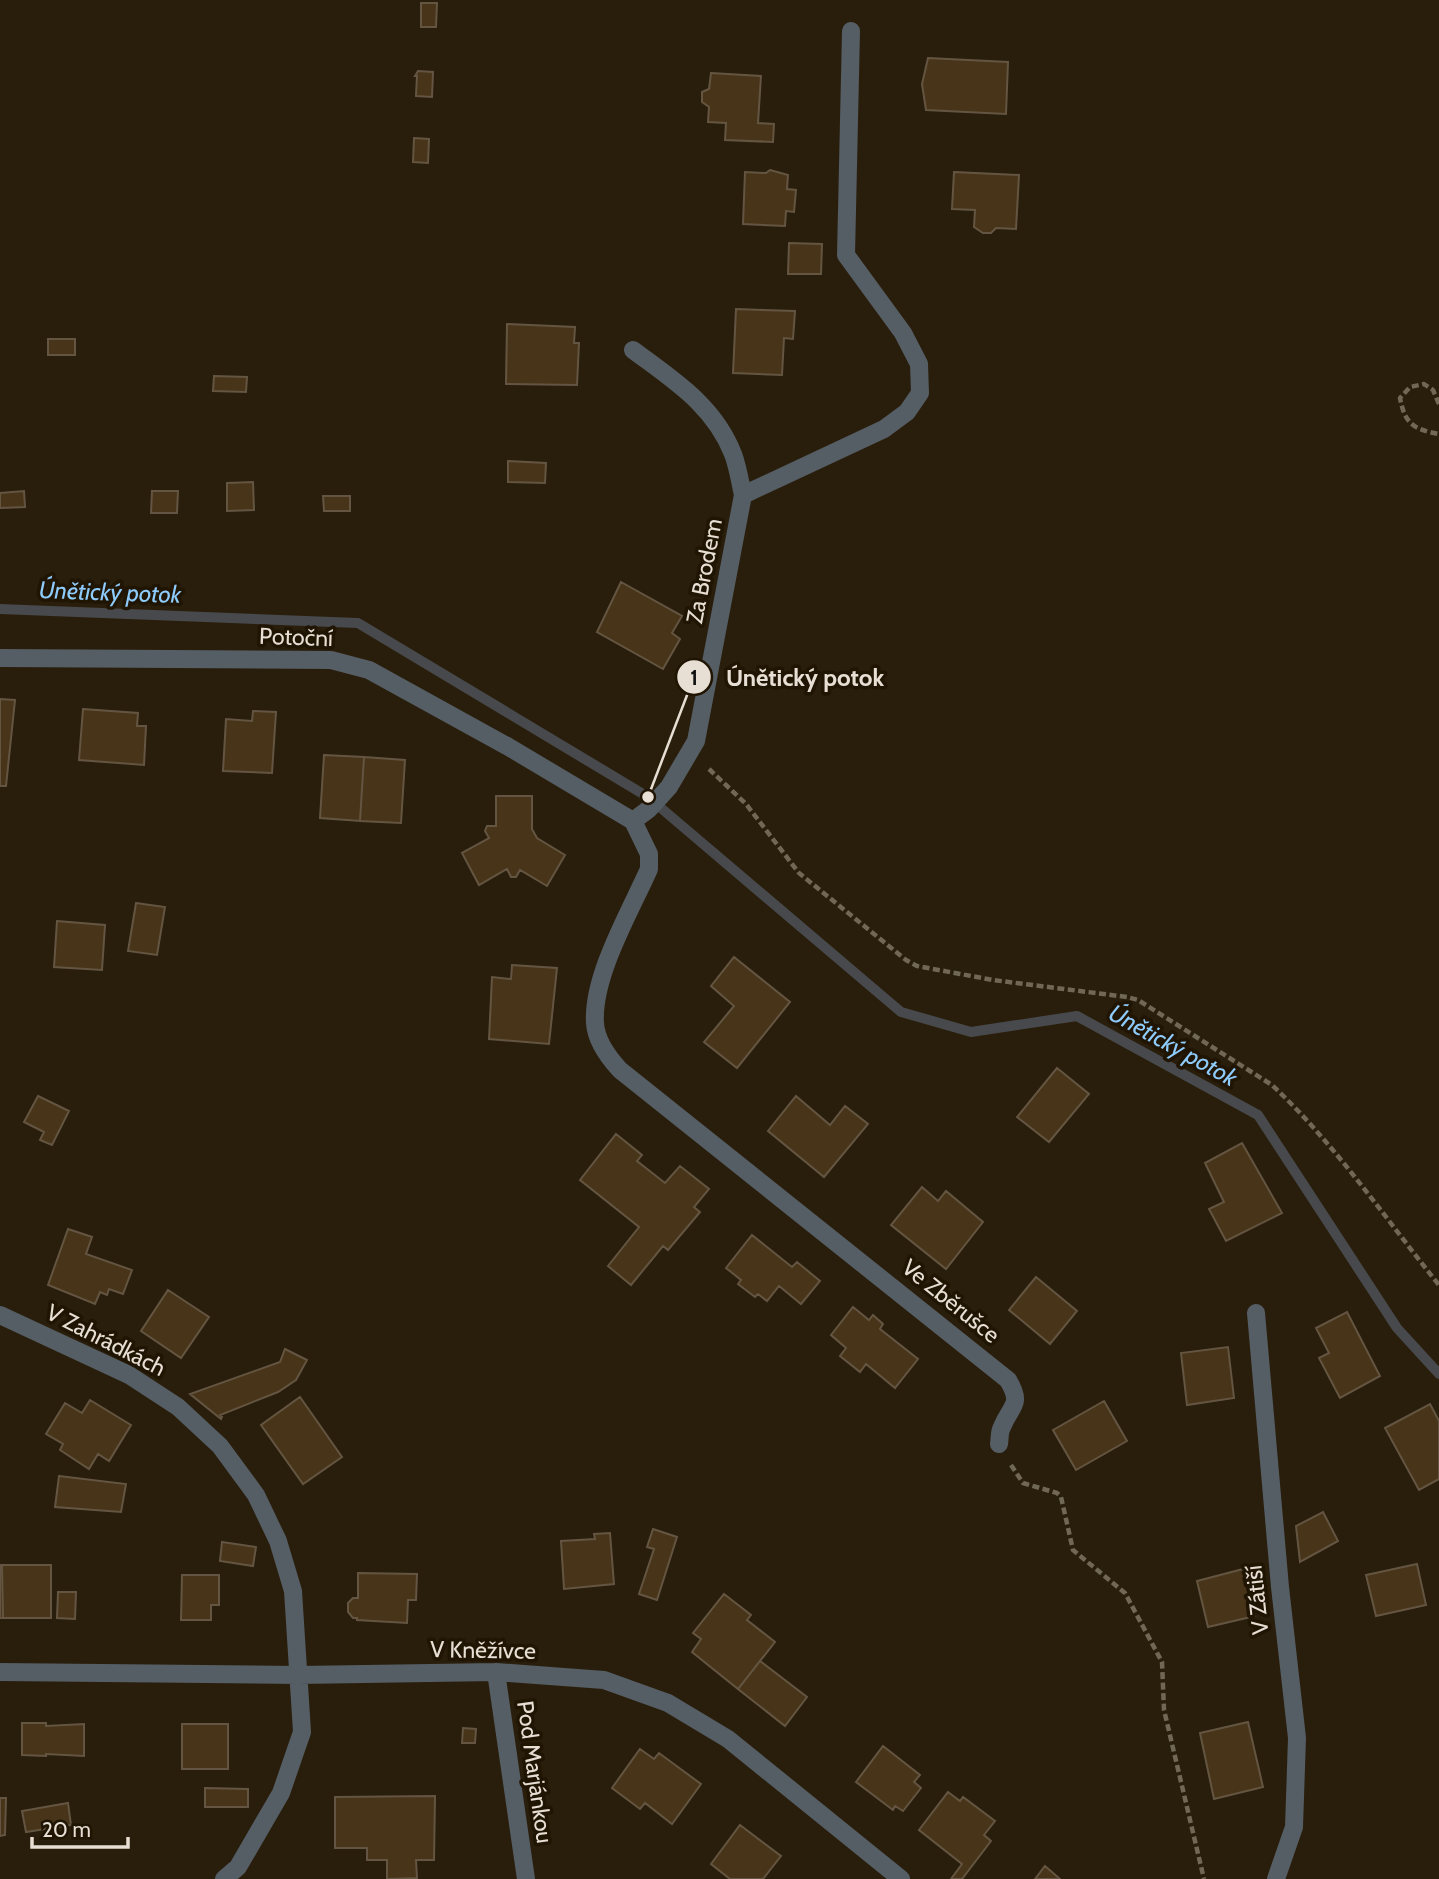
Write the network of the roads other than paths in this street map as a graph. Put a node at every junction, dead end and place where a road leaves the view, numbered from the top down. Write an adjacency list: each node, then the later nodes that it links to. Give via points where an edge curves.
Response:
1 (851, 31): 3 (street, via 846,255 903,332 919,364 920,393 906,412 884,429)
2 (634, 350): 3 (street, Za Brodem, via 692,393 712,415 734,456)
3 (743, 495): 5 (street, Za Brodem, via 696,741 669,787)
4 (0, 658): 5 (street, Potoční, via 331,660 369,670)
5 (633, 821): 8 (street, Ve Zběrušce, via 649,854 649,869 596,994 595,1025 605,1054 1009,1380 1016,1404 1001,1428)
6 (1256, 1313): 15 (street, V Zátiší, via 1297,1738 1294,1826)
7 (0, 1315): 11 (street, V Zahrádkách, via 129,1375 178,1406 220,1446 256,1494 278,1541 293,1591)
8 (999, 1444)
9 (0, 1672): 11 (street, V Kněžívce)
10 (496, 1672): 11 (street, V Kněžívce); 13 (street, Pod Marjánkou); 14 (street, V Kněžívce, via 604,1680 668,1703 728,1739)
11 (298, 1675): 12 (street, V Zahrádkách, via 302,1732 281,1793 238,1867)
12 (224, 1879)
13 (526, 1879)
14 (901, 1879)
15 (1276, 1879)

